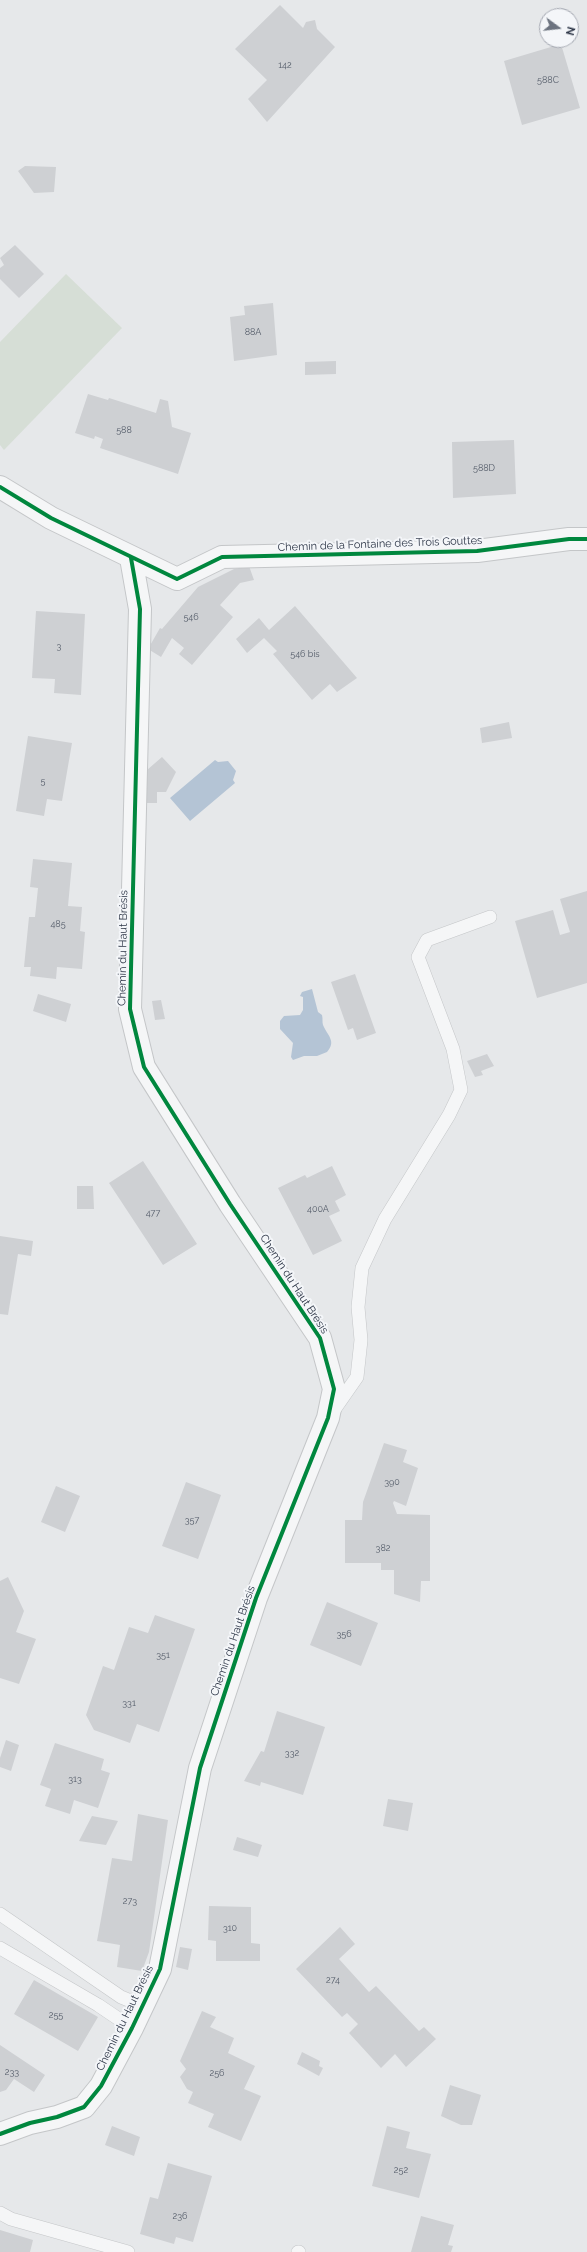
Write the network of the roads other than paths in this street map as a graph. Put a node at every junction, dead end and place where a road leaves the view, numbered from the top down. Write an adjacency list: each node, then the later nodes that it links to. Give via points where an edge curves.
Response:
1 (0, 487): 3 (street, via 51,518)
2 (587, 539): 3 (street, Chemin de la Fontaine des Trois Gouttes, via 477,551 222,557 177,578)
3 (131, 558): 5 (street, Chemin du Haut Brésis, via 140,609 130,1009 144,1067 230,1204 320,1338 334,1389)
4 (490, 917): 5 (lane, via 428,940 418,958 452,1049 461,1090 449,1115 385,1219 362,1268 358,1307 361,1340 357,1377)
5 (328, 1418): 8 (street, Chemin du Haut Brésis, via 256,1598 200,1768 160,1968)
6 (0, 1914): 8 (lane, via 121,1997)
7 (0, 1948): 9 (lane, via 98,2005)
8 (143, 2006): 9 (street, Chemin du Haut Brésis)
9 (132, 2028): 10 (street, Chemin du Haut Brésis, via 101,2086 84,2107)
10 (0, 2134)
11 (0, 2213): 12 (lane)
12 (128, 2252)

